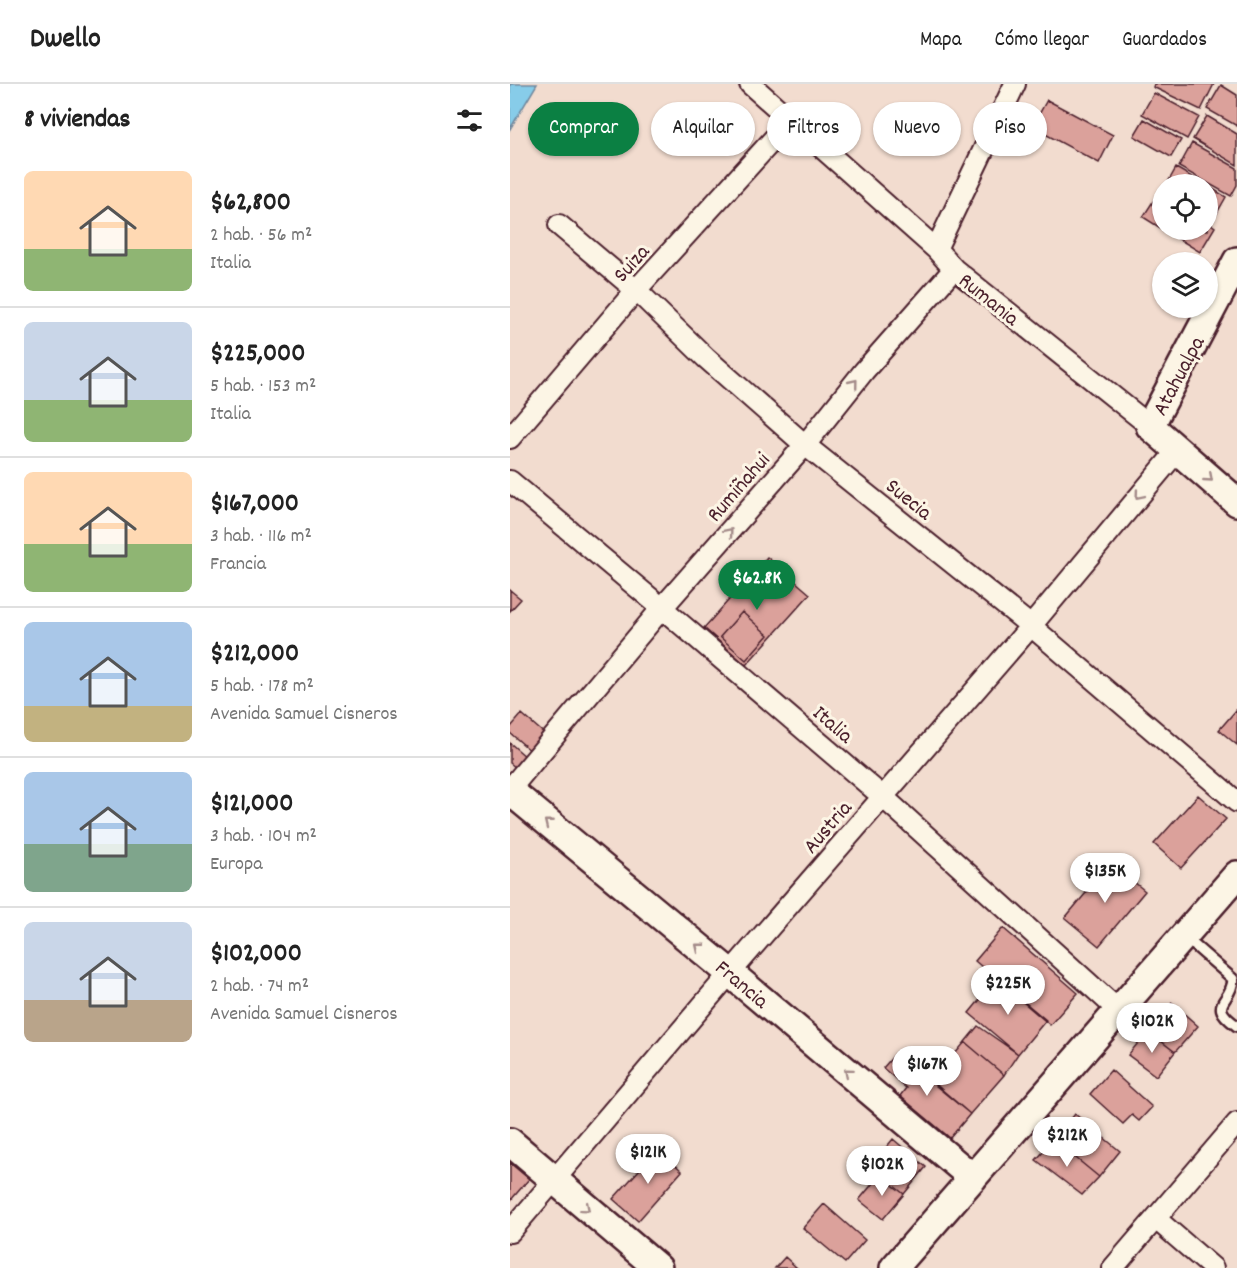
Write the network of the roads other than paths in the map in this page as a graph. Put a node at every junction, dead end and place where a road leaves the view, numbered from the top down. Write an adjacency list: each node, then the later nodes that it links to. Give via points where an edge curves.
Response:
1 (750, 84): 3 (street, Rumania)
2 (1015, 84): 7 (street)
3 (769, 102)
4 (767, 146): 10 (street, Suiza)
5 (830, 156): 7 (street, Rumania)
6 (559, 225): 10 (street, Suecia)
7 (936, 249): 9 (street, Rumania)
8 (1237, 261): 11 (street, Atahualpa)
9 (954, 269): 11 (street, Rumania); 13 (street, Rumiñahui, one-way to 9, via 864,371)
10 (636, 290): 12 (street, Suiza); 13 (street, Suecia, via 706,358)
11 (1150, 426): 14 (street, Rumania)
12 (510, 438)
13 (806, 445): 17 (street, Rumiñahui, one-way to 13); 18 (street, Suecia)
14 (1177, 451): 16 (street, Rumania, one-way to 16); 18 (street, Austria, one-way to 18)
15 (510, 481): 17 (street, Italia)
16 (1237, 502)
17 (662, 608): 19 (street, Rumiñahui); 20 (street, Italia)
18 (1031, 626): 20 (street, Austria); 21 (street, Suecia)
19 (510, 790): 24 (street, Francia, one-way to 19)
20 (883, 797): 24 (street, Austria); 25 (street, Italia)
21 (1237, 802)
22 (1237, 874): 23 (street)
23 (1185, 937): 25 (street); 26 (lane, via 1233,979 1221,1010)
24 (730, 973): 29 (street, Francia, one-way to 24); 30 (street, Austria)
25 (1118, 1010): 29 (street)
26 (1237, 1026)
27 (1233, 1135): 31 (street)
28 (510, 1142): 30 (street)
29 (973, 1178): 34 (street)
30 (554, 1180): 32 (street, Austria); 33 (street, one-way to 33)
31 (1156, 1219): 35 (street); 36 (street)
32 (510, 1232)
33 (658, 1268)
34 (894, 1268)
35 (1113, 1268)
36 (1213, 1268)

